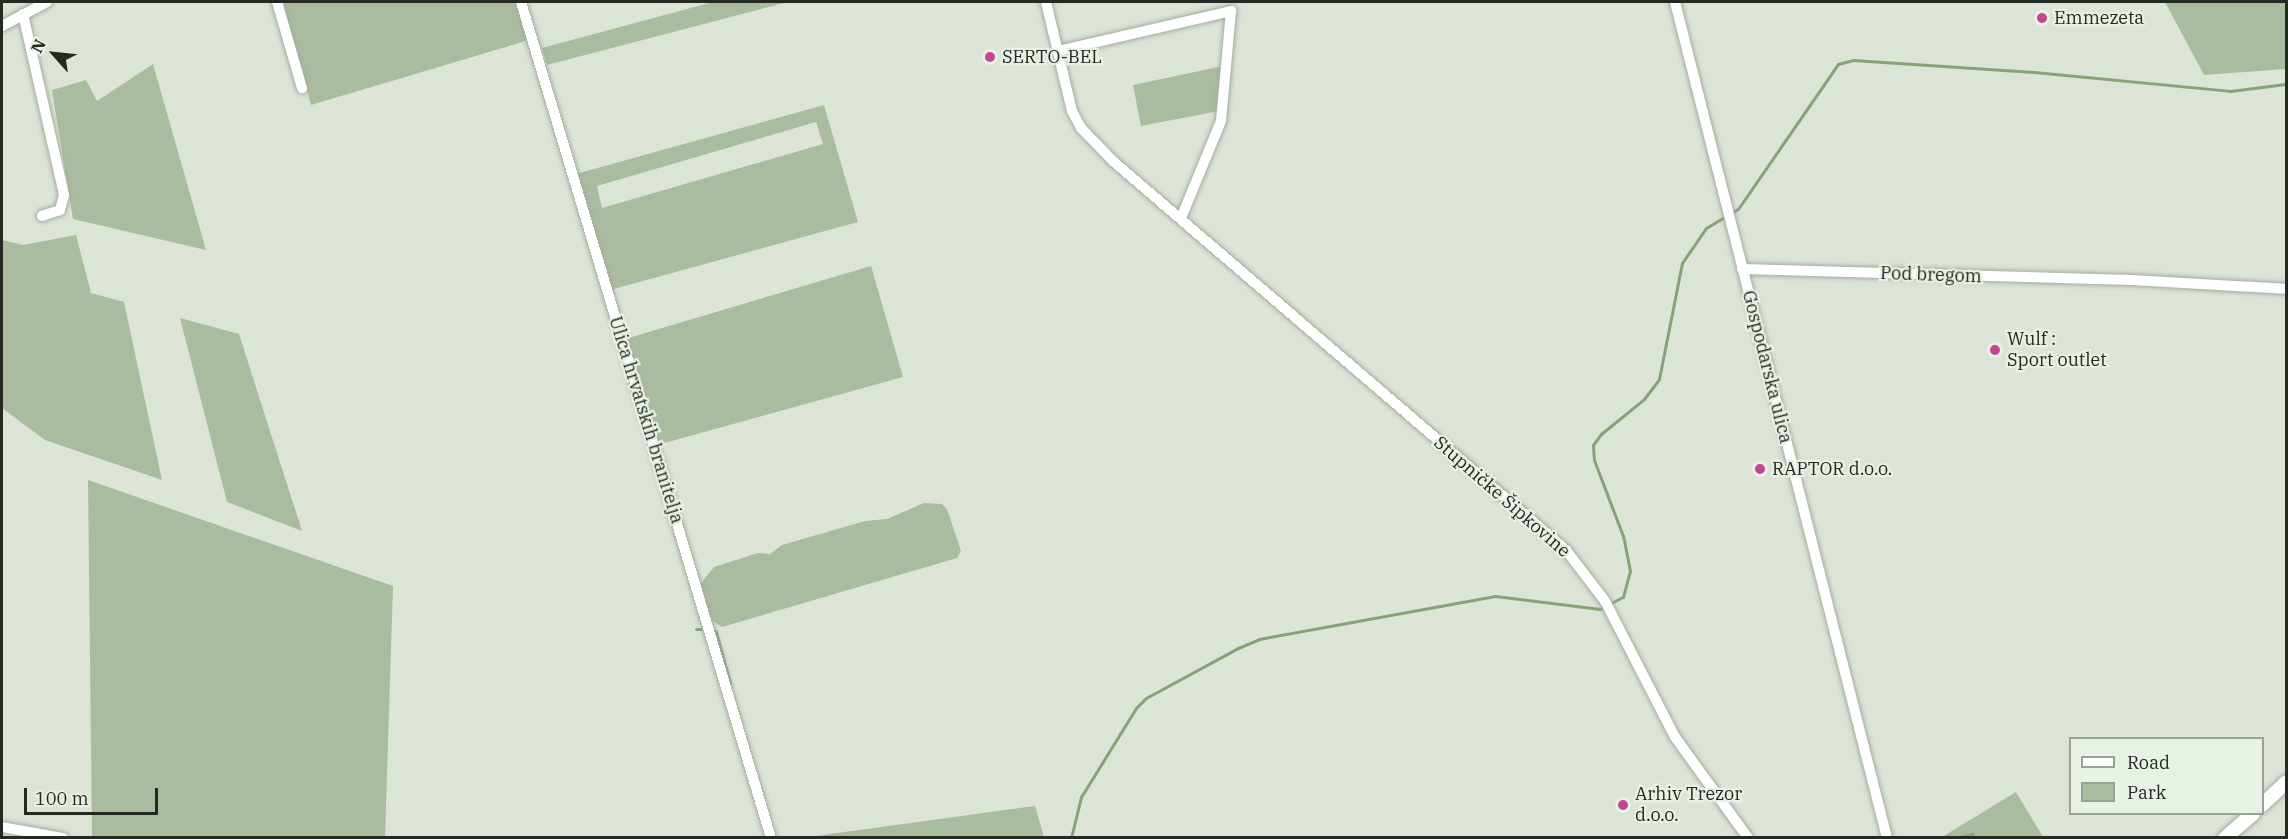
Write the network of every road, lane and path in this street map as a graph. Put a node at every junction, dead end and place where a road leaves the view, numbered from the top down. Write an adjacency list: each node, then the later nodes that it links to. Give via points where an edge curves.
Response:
1 (47, 2): 7 (street)
2 (277, 2): 10 (street)
3 (521, 2): 20 (street, Ulica hrvatskih branitelja)
4 (1047, 2): 9 (street, Stupničke Šipkovine)
5 (1675, 2): 13 (street, Gospodarska ulica)
6 (1232, 6): 9 (street); 12 (street, via 1221,122)
7 (23, 14): 8 (street); 11 (street, via 64,195 60,210)
8 (2, 26)
9 (1058, 51): 12 (street, Stupničke Šipkovine, via 1072,111 1081,128 1114,162)
10 (302, 88)
11 (42, 216)
12 (1181, 218): 21 (street, Stupničke Šipkovine, via 1566,550 1607,605 1675,736)
13 (1742, 269): 14 (street, Pod bregom); 22 (street, Gospodarska ulica)
14 (2286, 289)
15 (2286, 783): 16 (street)
16 (2264, 803)
17 (2251, 815): 23 (street)
18 (2, 828): 19 (street)
19 (63, 837)
20 (771, 837)
21 (1748, 837)
22 (1887, 837)
23 (2225, 837)

